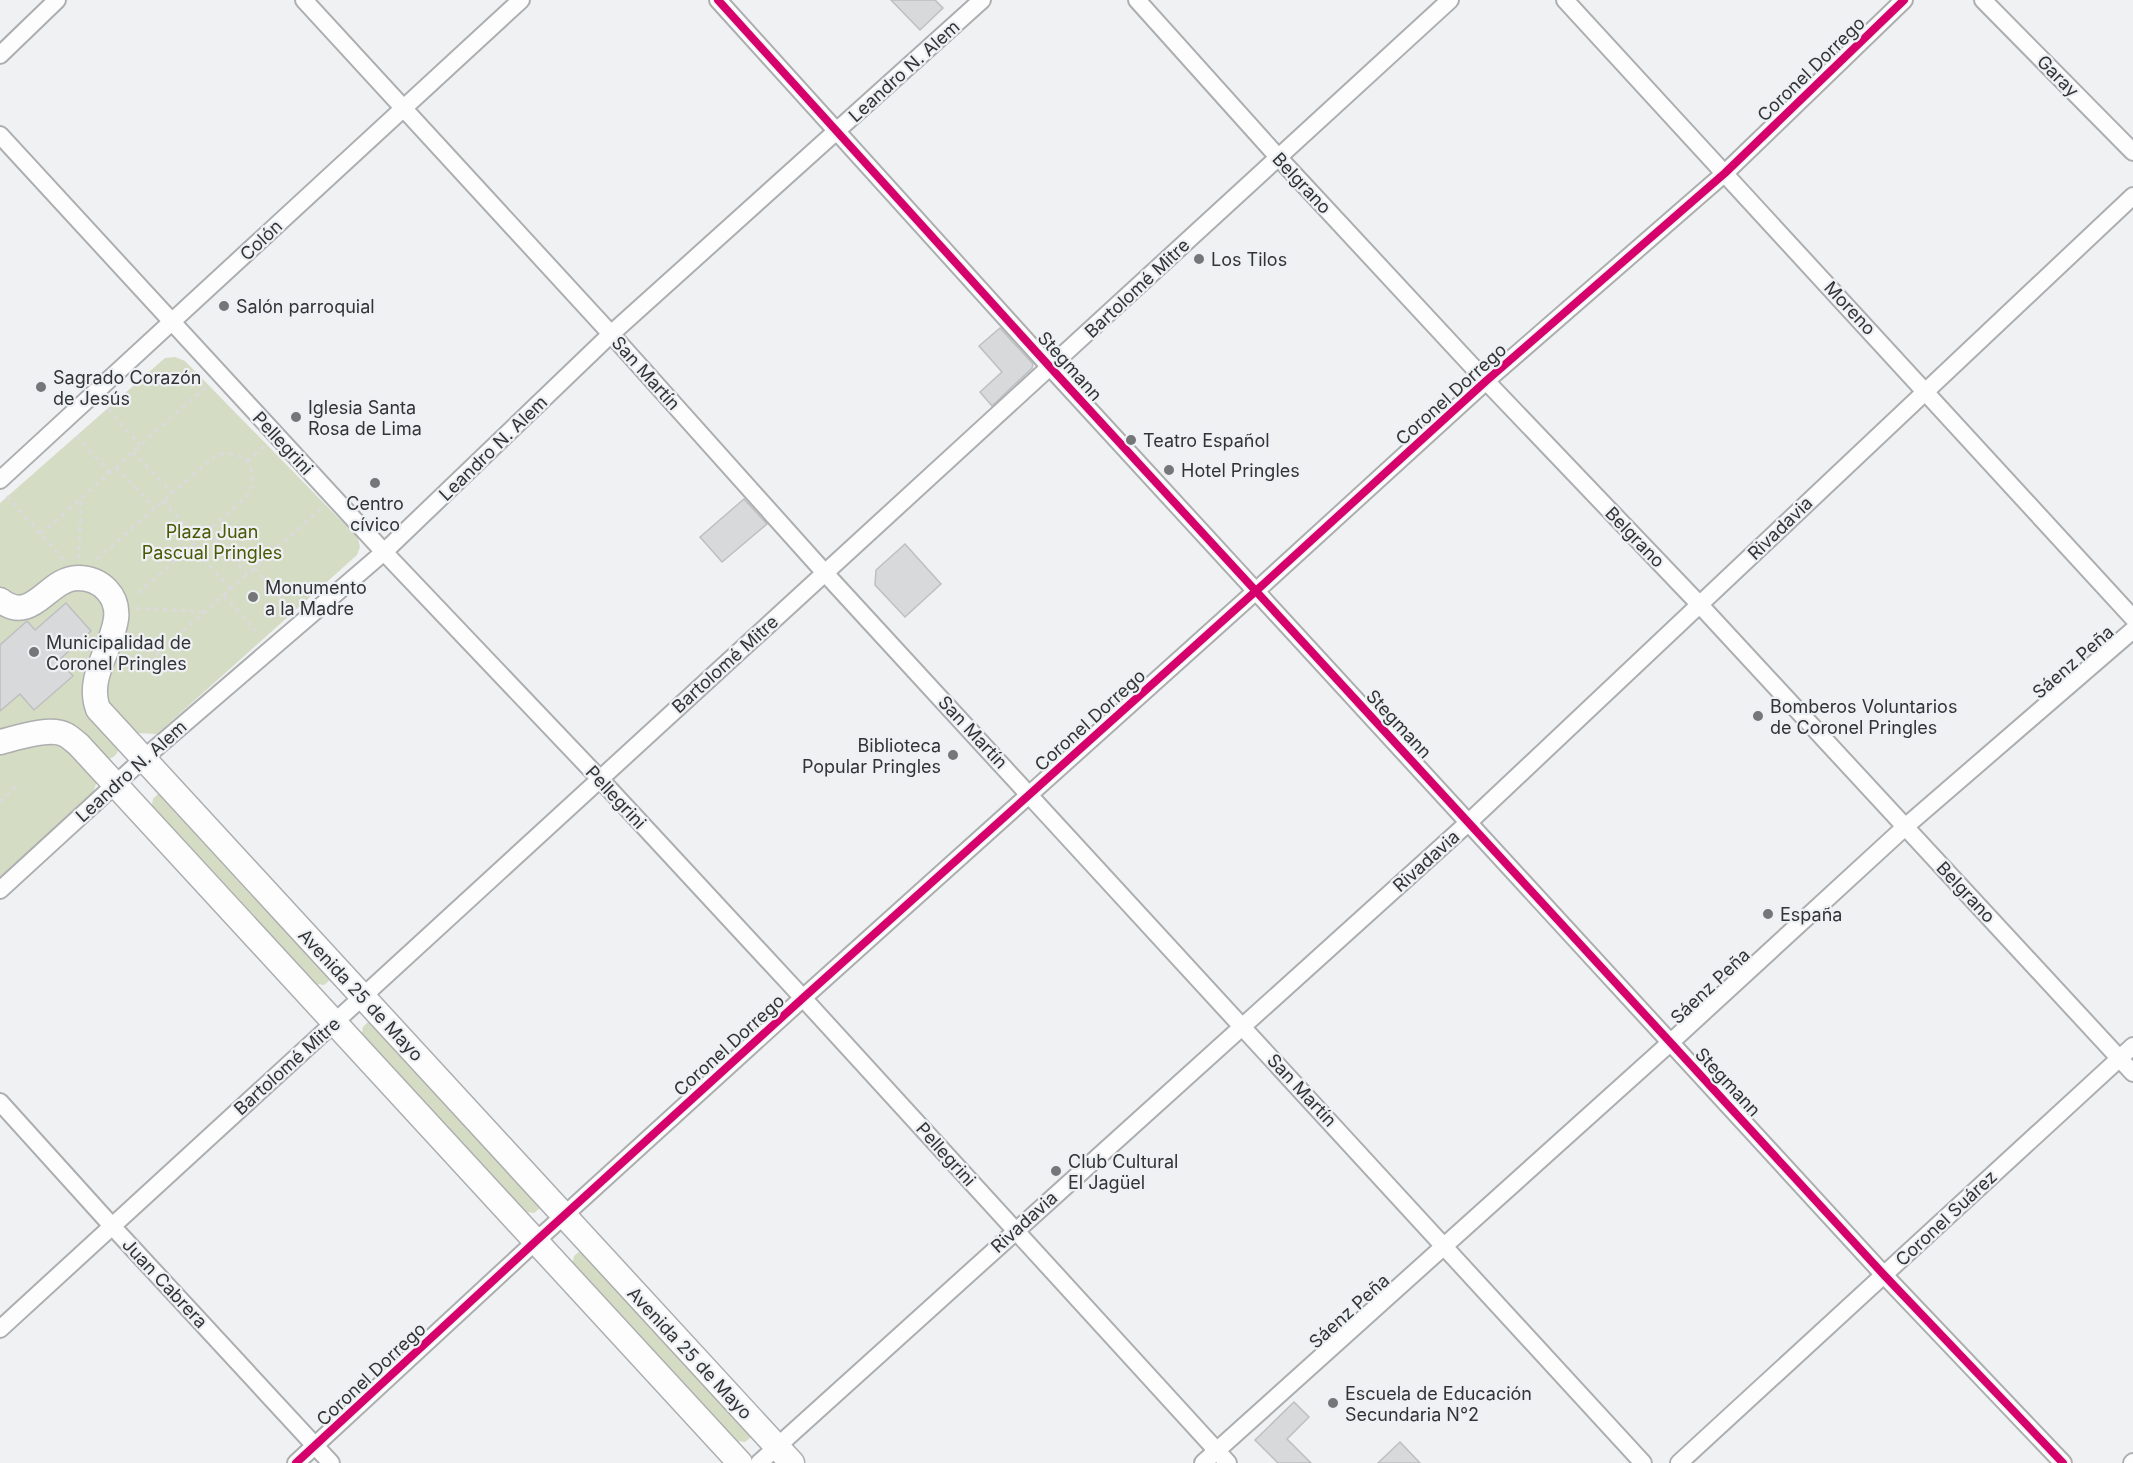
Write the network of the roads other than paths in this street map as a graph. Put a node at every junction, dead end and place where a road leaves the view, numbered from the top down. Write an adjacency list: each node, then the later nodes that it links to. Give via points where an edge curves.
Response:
1 (57, 0): 11 (street)
2 (304, 0): 12 (street, San Martín)
3 (521, 0): 12 (street, Colón)
4 (718, 0): 13 (street, Stegmann)
5 (982, 0): 13 (street, Leandro N. Alem)
6 (1137, 0): 16 (street, Belgrano)
7 (1450, 0): 16 (street, Bartolomé Mitre)
8 (1565, 0): 17 (street, Moreno)
9 (1904, 0): 17 (street, Coronel Dorrego)
10 (1983, 0): 15 (street, Garay)
11 (0, 55)
12 (404, 108): 19 (street, Colón); 20 (street, San Martín)
13 (838, 131): 20 (street, Leandro N. Alem); 21 (street, Stegmann)
14 (0, 135): 19 (street, Pellegrini)
15 (2133, 152)
16 (1278, 158): 21 (street, Bartolomé Mitre); 22 (street, Belgrano)
17 (1725, 173): 22 (street, Coronel Dorrego); 23 (street, Moreno)
18 (2133, 196): 23 (street, Rivadavia)
19 (172, 322): 24 (street, Colón); 25 (street, Pellegrini)
20 (611, 334): 25 (street, Leandro N. Alem); 26 (street, San Martín)
21 (1050, 367): 26 (street, Bartolomé Mitre); 27 (street, Stegmann)
22 (1486, 381): 27 (street, Coronel Dorrego); 29 (street, Belgrano)
23 (1925, 390): 29 (street, Rivadavia); 30 (street, Moreno)
24 (0, 480)
25 (384, 552): 33 (street, Leandro N. Alem); 34 (street, Pellegrini)
26 (825, 573): 34 (street, Bartolomé Mitre); 36 (street, San Martín)
27 (1257, 590): 36 (street, Coronel Dorrego); 37 (street, Stegmann)
28 (0, 600): 33 (main road, Avenida 25 de Mayo, via 14,607 32,605 60,583 77,578 99,583 108,590 117,611 116,622 101,661 95,700)
29 (1700, 605): 37 (street, Rivadavia); 38 (street, Belgrano)
30 (2133, 618)
31 (2133, 630): 38 (street, Sáenz Peña)
32 (0, 742): 35 (main road, Avenida 25 de Mayo, via 45,733 65,734)
33 (143, 759): 35 (street, Leandro N. Alem); 40 (main road, Avenida 25 de Mayo)
34 (600, 779): 40 (street, Bartolomé Mitre); 41 (street, Pellegrini)
35 (115, 784): 39 (street, Leandro N. Alem); 42 (main road, Avenida 25 de Mayo)
36 (1030, 793): 41 (street, Coronel Dorrego); 43 (street, San Martín)
37 (1469, 822): 43 (street, Rivadavia); 44 (street, Stegmann)
38 (1905, 827): 44 (street, Sáenz Peña); 46 (street, Belgrano)
39 (0, 890)
40 (363, 997): 42 (street, Bartolomé Mitre); 49 (main road, Avenida 25 de Mayo)
41 (803, 998): 49 (street, Coronel Dorrego); 51 (street, Pellegrini)
42 (334, 1022): 50 (street, Bartolomé Mitre); 52 (main road, Avenida 25 de Mayo)
43 (1242, 1025): 51 (street, Rivadavia); 53 (street, San Martín)
44 (1671, 1042): 53 (street, Sáenz Peña); 54 (street, Stegmann)
45 (2133, 1046): 46 (street, Coronel Suárez)
46 (2120, 1058): 47 (street, Belgrano); 54 (street, Coronel Suárez)
47 (2133, 1073)
48 (0, 1102): 50 (street, Juan Cabrera)
49 (564, 1216): 52 (street, Coronel Dorrego); 57 (main road, Avenida 25 de Mayo)
50 (112, 1226): 55 (street, Bartolomé Mitre); 56 (street, Juan Cabrera)
51 (1015, 1230): 57 (street, Rivadavia); 58 (street, Pellegrini)
52 (536, 1241): 56 (street, Coronel Dorrego); 61 (main road, Avenida 25 de Mayo)
53 (1444, 1245): 58 (street, Sáenz Peña); 64 (street, San Martín)
54 (1884, 1275): 65 (street, Coronel Suárez); 66 (street, Stegmann)
55 (0, 1329)
56 (315, 1446): 59 (street, Coronel Dorrego); 60 (street, Juan Cabrera)
57 (784, 1455): 62 (street, Rivadavia)
58 (1223, 1457): 63 (street, Sáenz Peña)
59 (296, 1463)
60 (331, 1463)
61 (740, 1463)
62 (759, 1463)
63 (1203, 1463)
64 (1644, 1463)
65 (1679, 1463)
66 (2063, 1463)

